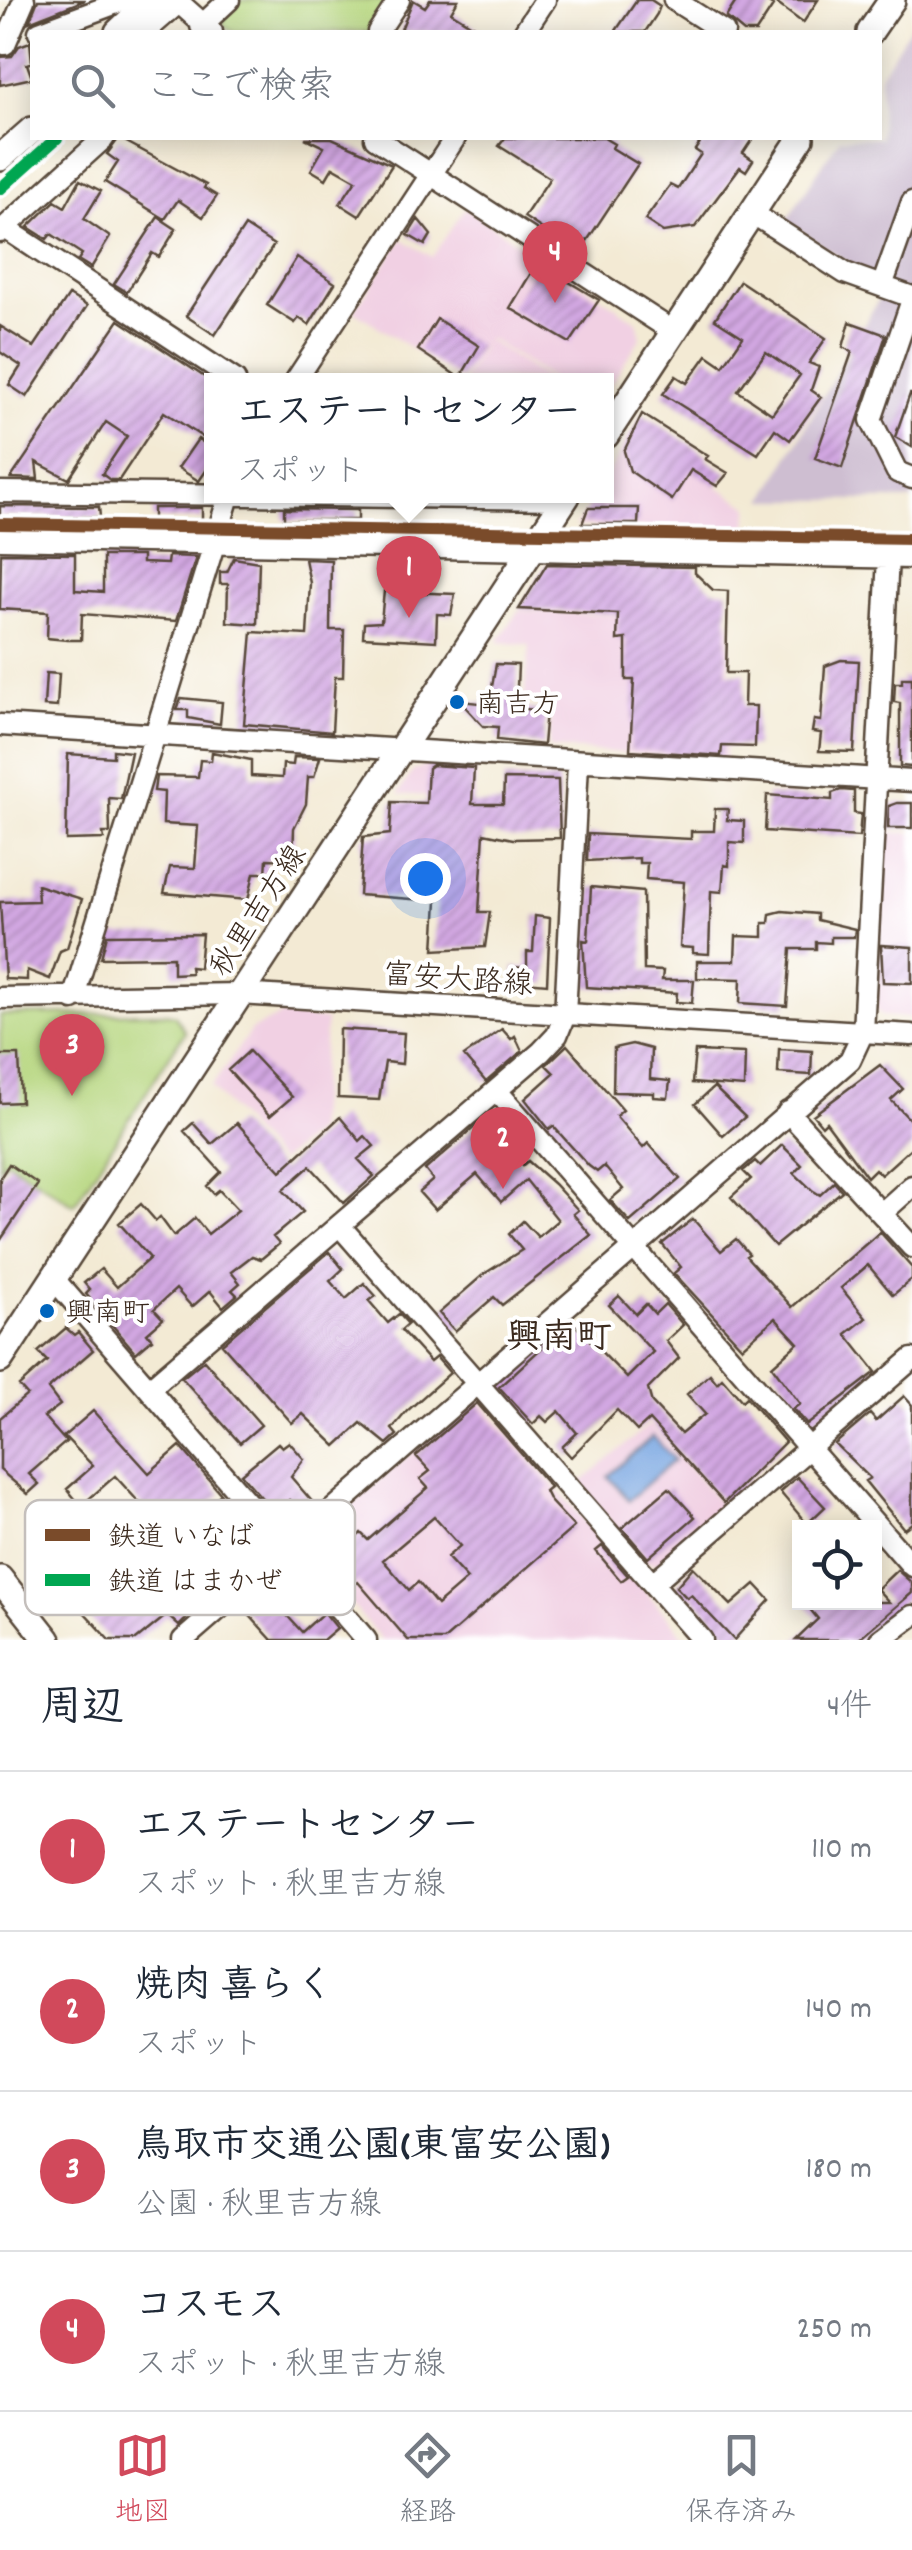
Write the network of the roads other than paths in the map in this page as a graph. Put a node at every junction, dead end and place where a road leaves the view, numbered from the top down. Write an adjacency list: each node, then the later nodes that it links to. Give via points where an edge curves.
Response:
1 (24, 0): 19 (street)
2 (125, 0): 11 (street)
3 (152, 0): 12 (main road)
4 (177, 0): 10 (street); 13 (main road)
5 (229, 0): 10 (street)
6 (399, 0): 14 (street)
7 (545, 0): 15 (street)
8 (674, 0): 16 (street)
9 (892, 0): 17 (main road)
10 (207, 29)
11 (46, 30)
12 (120, 30)
13 (144, 30)
14 (379, 30)
15 (525, 30)
16 (721, 30)
17 (871, 30)
18 (30, 36): 19 (street)
19 (2, 44)
20 (30, 110): 22 (main road)
21 (30, 132): 27 (main road)
22 (0, 137)
23 (102, 140): 31 (street)
24 (378, 140): 28 (street)
25 (454, 140): 28 (street)
26 (801, 140): 30 (main road)
27 (0, 158)
28 (431, 175): 34 (street); 36 (street)
29 (912, 202): 32 (street)
30 (752, 213): 32 (street, via 844,272); 34 (main road)
31 (2, 230): 35 (street)
32 (882, 286): 33 (street)
33 (912, 299): 38 (street, via 871,420 897,472)
34 (674, 332): 37 (main road)
35 (224, 373)
36 (301, 373)
37 (614, 423)
38 (912, 478)
39 (0, 492): 40 (street)
40 (204, 496)
41 (227, 503): 44 (street)
42 (562, 503): 45 (main road, 秋里吉方線)
43 (0, 539): 44 (street)
44 (215, 544): 45 (street); 49 (street)
45 (533, 547): 46 (street); 50 (main road, 秋里吉方線)
46 (888, 557): 47 (street); 52 (street)
47 (912, 558)
48 (0, 725): 49 (street)
49 (155, 735): 50 (street); 56 (street)
50 (400, 751): 51 (street); 54 (main road, 秋里吉方線)
51 (578, 762): 52 (street); 57 (street)
52 (877, 778): 53 (street); 58 (street)
53 (912, 781)
54 (240, 994): 56 (street, 富安大路線); 57 (street, 富安大路線); 67 (main road, 秋里吉方線)
55 (0, 998): 56 (street, 富安大路線)
56 (73, 1000)
57 (565, 1015): 58 (street, 富安大路線); 60 (street, via 550,1043)
58 (863, 1032): 59 (street, 富安大路線); 61 (street, via 850,1060)
59 (912, 1035)
60 (498, 1091): 64 (street); 65 (street)
61 (788, 1112): 63 (street); 65 (street)
62 (912, 1186): 63 (street)
63 (882, 1212): 66 (street)
64 (340, 1226): 70 (street); 71 (street)
65 (636, 1246): 70 (street); 72 (street)
66 (912, 1247)
67 (54, 1278): 69 (main road, 秋里吉方線); 71 (street)
68 (912, 1359): 72 (street)
69 (0, 1360)
70 (478, 1382): 74 (street); 77 (street)
71 (151, 1387): 73 (street)
72 (811, 1451): 75 (street); 77 (street)
73 (247, 1500)
74 (343, 1500)
75 (912, 1566)
76 (0, 1579): 78 (main road)
77 (653, 1584): 86 (street)
78 (25, 1611)
79 (28, 1615): 83 (main road)
80 (212, 1615): 84 (street)
81 (345, 1615): 85 (street)
82 (912, 1616): 87 (street)
83 (48, 1640)
84 (183, 1640)
85 (366, 1640)
86 (702, 1640)
87 (880, 1640)

